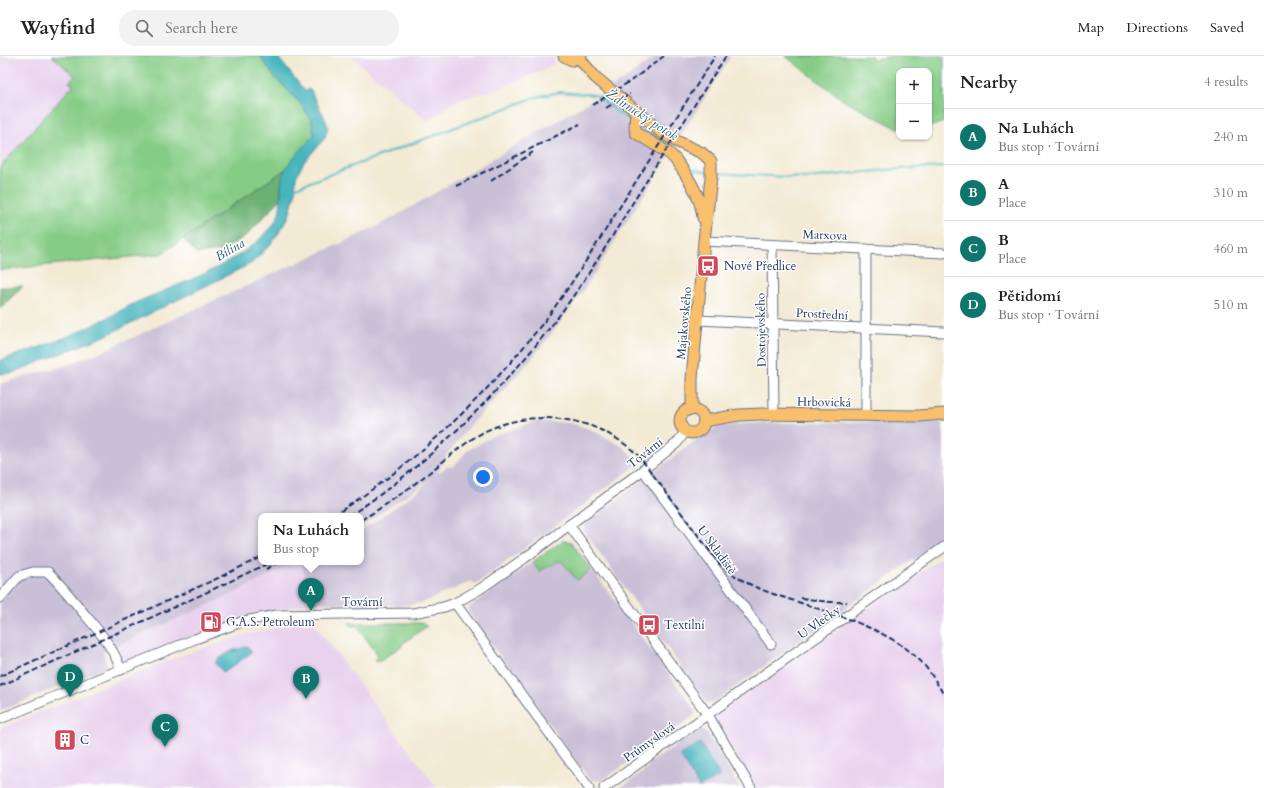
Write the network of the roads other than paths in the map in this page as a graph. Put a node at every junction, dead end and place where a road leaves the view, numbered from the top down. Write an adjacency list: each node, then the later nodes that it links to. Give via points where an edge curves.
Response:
1 (564, 56): 2 (main road, via 572,60)
2 (580, 57): 3 (main road)
3 (635, 120): 4 (main road, Majakovského, via 638,135 670,154 681,167 699,198); 4 (main road, Majakovského, via 711,161)
4 (704, 241): 5 (street, Marxova); 8 (main road, Majakovského)
5 (772, 245): 6 (street, Marxova); 9 (street, Dostojevského)
6 (866, 249): 7 (street, Marxova); 10 (street)
7 (944, 253)
8 (698, 320): 9 (street, Prostřední); 12 (main road, Majakovského, via 692,379)
9 (774, 323): 10 (street, Prostřední); 13 (street, Dostojevského)
10 (866, 328): 11 (street, Prostřední); 15 (street)
11 (944, 332)
12 (692, 409): 16 (main road, via 700,411); 17 (main road, via 686,410 680,418 681,427)
13 (774, 414): 15 (main road, Hrbovická); 16 (main road, Hrbovická)
14 (944, 414): 15 (main road, Hrbovická)
15 (866, 415)
16 (704, 420): 17 (main road, via 700,431 692,434)
17 (685, 432): 18 (street, Tovární, via 677,443)
18 (643, 470): 19 (street, Tovární); 23 (street, U Skladiště)
19 (569, 525): 22 (street, Tovární, via 480,590); 25 (street)
20 (944, 547): 25 (street, U Vlečky)
21 (0, 598): 24 (street, via 19,576 33,572 48,572 102,635 118,659)
22 (454, 603): 24 (street, Tovární, via 413,613 296,614 259,618 234,624); 27 (street)
23 (771, 644)
24 (121, 670): 26 (street, Tovární)
25 (708, 715): 28 (street, Průmyslová); 29 (street)
26 (0, 718)
27 (589, 788)
28 (604, 788)
29 (751, 788)

